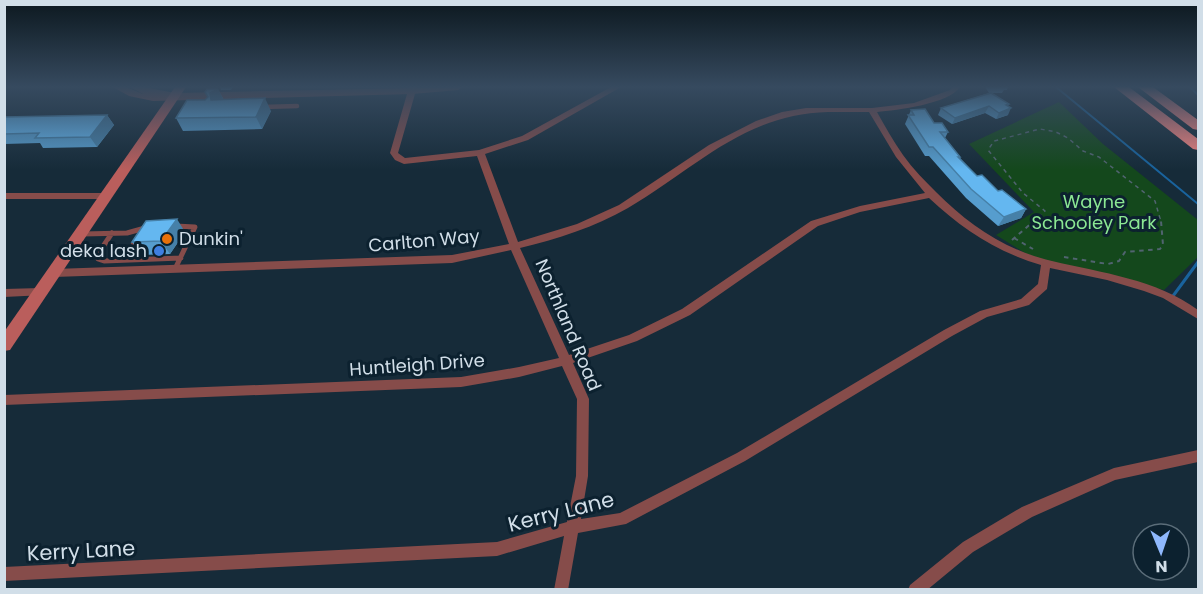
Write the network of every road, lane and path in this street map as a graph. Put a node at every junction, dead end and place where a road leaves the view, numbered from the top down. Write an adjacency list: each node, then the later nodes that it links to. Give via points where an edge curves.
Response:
1 (162, 115): 13 (main road)
2 (405, 115): 10 (street, via 394,153 398,158 425,160)
3 (567, 115): 10 (street, via 525,138)
4 (781, 115): 21 (street, Carlton Way, via 731,135 642,195 598,219)
5 (875, 115): 11 (street, via 903,161)
6 (1157, 115): 9 (highway)
7 (1182, 115): 8 (highway)
8 (1195, 124)
9 (1198, 146)
10 (480, 153): 21 (street, Northland Road)
11 (933, 194): 24 (street, via 973,230 1005,249); 32 (street, Huntleigh Drive, via 863,207 816,223 686,312 628,339)
12 (4, 196): 13 (street)
13 (107, 196): 18 (main road)
14 (171, 226): 23 (lane, via 195,227)
15 (150, 227): 16 (lane)
16 (143, 229): 17 (lane); 25 (lane)
17 (112, 233): 18 (lane); 25 (lane, via 98,259)
18 (80, 234): 27 (main road)
19 (1014, 238): 20 (path); 22 (path, via 1045,211 1023,193 988,150 994,141 1040,129 1056,132 1099,157 1155,201 1161,215 1162,245 1160,249 1125,252 1119,261 1108,264); 24 (path)
20 (1007, 244)
21 (515, 248): 26 (street, Carlton Way, via 452,259); 32 (street, Northland Road)
22 (1059, 256)
23 (181, 258): 25 (lane); 26 (lane)
24 (1044, 258): 30 (street, via 1159,293); 35 (street, Kerry Lane, via 1043,286 1025,302 984,314 948,333 741,457 621,519)
25 (123, 260)
26 (175, 269): 27 (street, Carlton Way)
27 (54, 273): 28 (main road)
28 (41, 292): 29 (street); 31 (main road)
29 (4, 293)
30 (1198, 315)
31 (4, 345)
32 (566, 361): 33 (street, Huntleigh Drive, via 460,382); 35 (street, Northland Road, via 583,399 582,476)
33 (4, 400)
34 (1198, 456): 38 (street, via 1114,474 1027,512 968,546)
35 (572, 527): 36 (street, Kerry Lane, via 497,549); 37 (street, Northland Road)
36 (4, 574)
37 (561, 590)
38 (915, 590)

